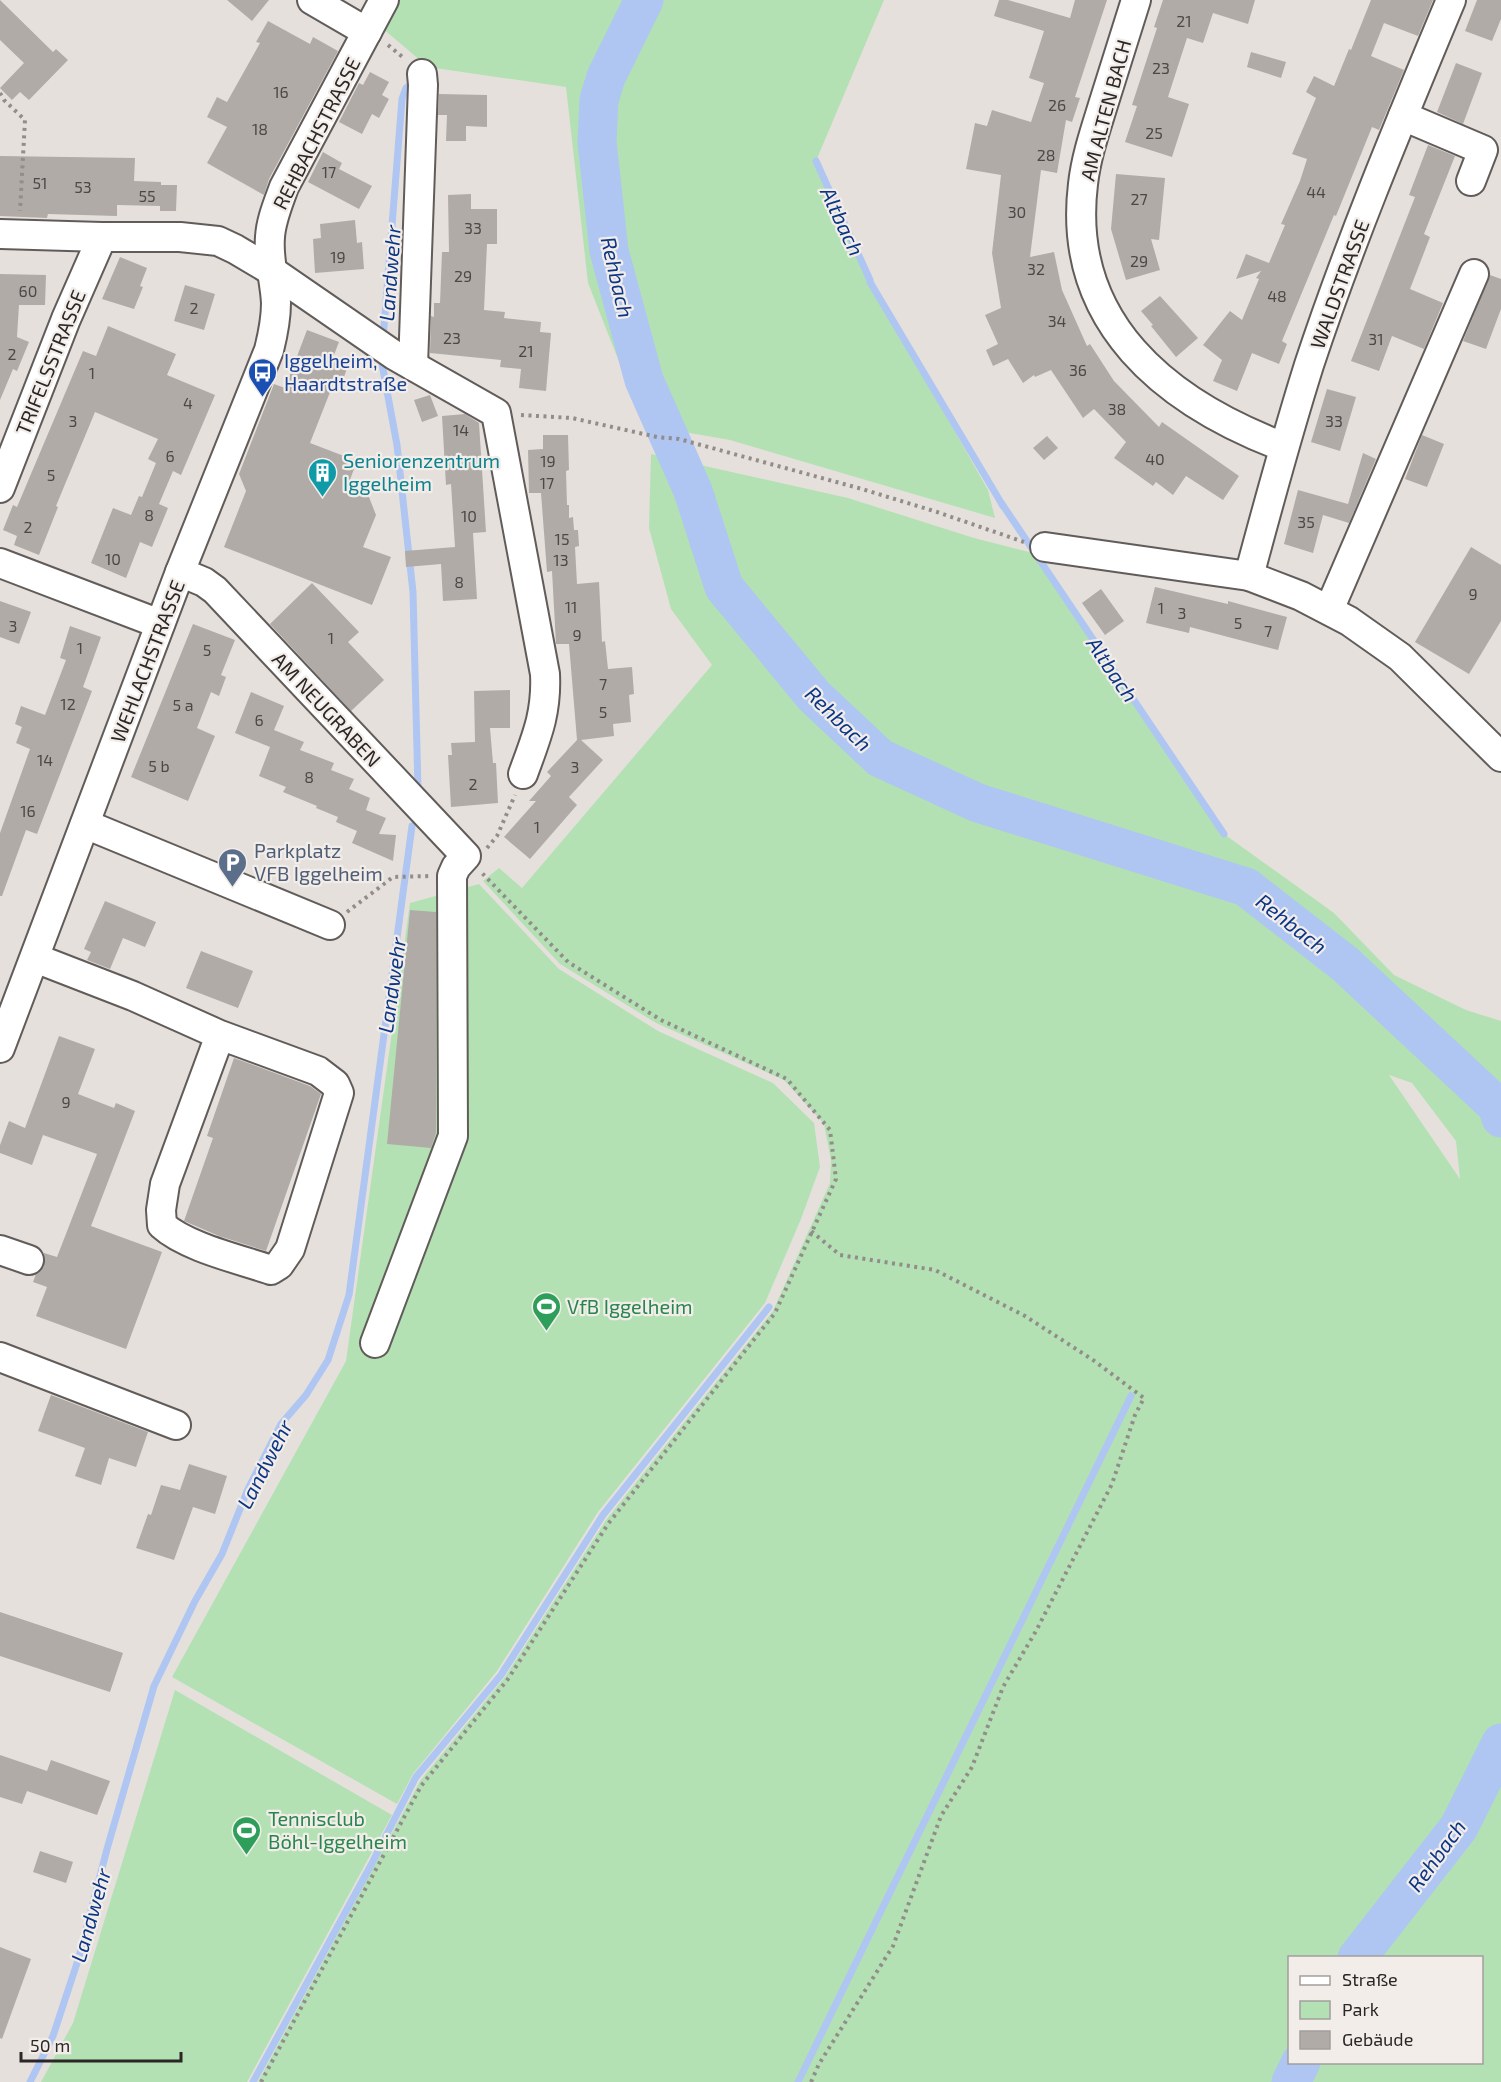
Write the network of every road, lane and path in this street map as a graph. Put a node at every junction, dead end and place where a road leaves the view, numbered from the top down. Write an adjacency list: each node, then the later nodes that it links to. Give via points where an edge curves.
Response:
1 (312, 0): 5 (street)
2 (384, 0): 5 (street, REHBACHSTRASSE)
3 (1136, 0): 16 (street, AM ALTEN BACH, via 1089,152 1083,185 1081,217 1092,281 1102,308 1119,334 1154,373 1197,406)
4 (1451, 0): 8 (street, WALDSTRASSE)
5 (367, 32): 6 (path); 12 (street, REHBACHSTRASSE, via 284,188 270,235)
6 (422, 74): 14 (street)
7 (0, 93): 10 (path, via 25,120)
8 (1403, 116): 9 (street, via 1484,150); 16 (street, WALDSTRASSE, via 1326,320)
9 (1471, 181)
10 (9, 235): 11 (street)
11 (102, 237): 12 (street, via 218,241); 17 (street, TRIFELSSTRASSE)
12 (272, 272): 14 (street); 20 (street, WEHLACHSTRASSE, via 276,303 269,350)
13 (1474, 274): 22 (street)
14 (395, 355): 15 (street)
15 (496, 413): 18 (path, via 572,418 679,439 862,489); 25 (street, via 545,675 544,716)
16 (1284, 447): 21 (street, WALDSTRASSE)
17 (0, 488)
18 (1031, 544): 21 (street)
19 (0, 563): 23 (street)
20 (180, 572): 23 (street, WEHLACHSTRASSE); 27 (street, AM NEUGRABEN, via 215,590)
21 (1249, 576): 22 (street)
22 (1329, 610): 24 (street, via 1400,657)
23 (160, 624): 26 (street, WEHLACHSTRASSE)
24 (1501, 757)
25 (523, 774): 27 (path, via 497,836 487,848)
26 (85, 824): 29 (street); 30 (street, WEHLACHSTRASSE)
27 (466, 856): 33 (path, via 568,962 662,1020 787,1079 830,1130 836,1179); 36 (street, via 452,876 453,1136)
28 (419, 876): 29 (path, via 393,877)
29 (330, 925)
30 (34, 958): 31 (street); 32 (street, WEHLACHSTRASSE)
31 (220, 1035): 31 (street, via 318,1071 339,1093 290,1250 271,1270 172,1234 162,1225 165,1184)
32 (0, 1048)
33 (811, 1232): 39 (path, via 775,1313 608,1524 508,1679 421,1786); 40 (path, via 840,1255 935,1270 1025,1316 1144,1398 1112,1484 1003,1687 972,1767 941,1816 892,1946)
34 (0, 1250): 35 (street)
35 (29, 1260)
36 (375, 1343)
37 (0, 1357): 38 (street)
38 (176, 1425)
39 (261, 2082)
40 (811, 2082)

